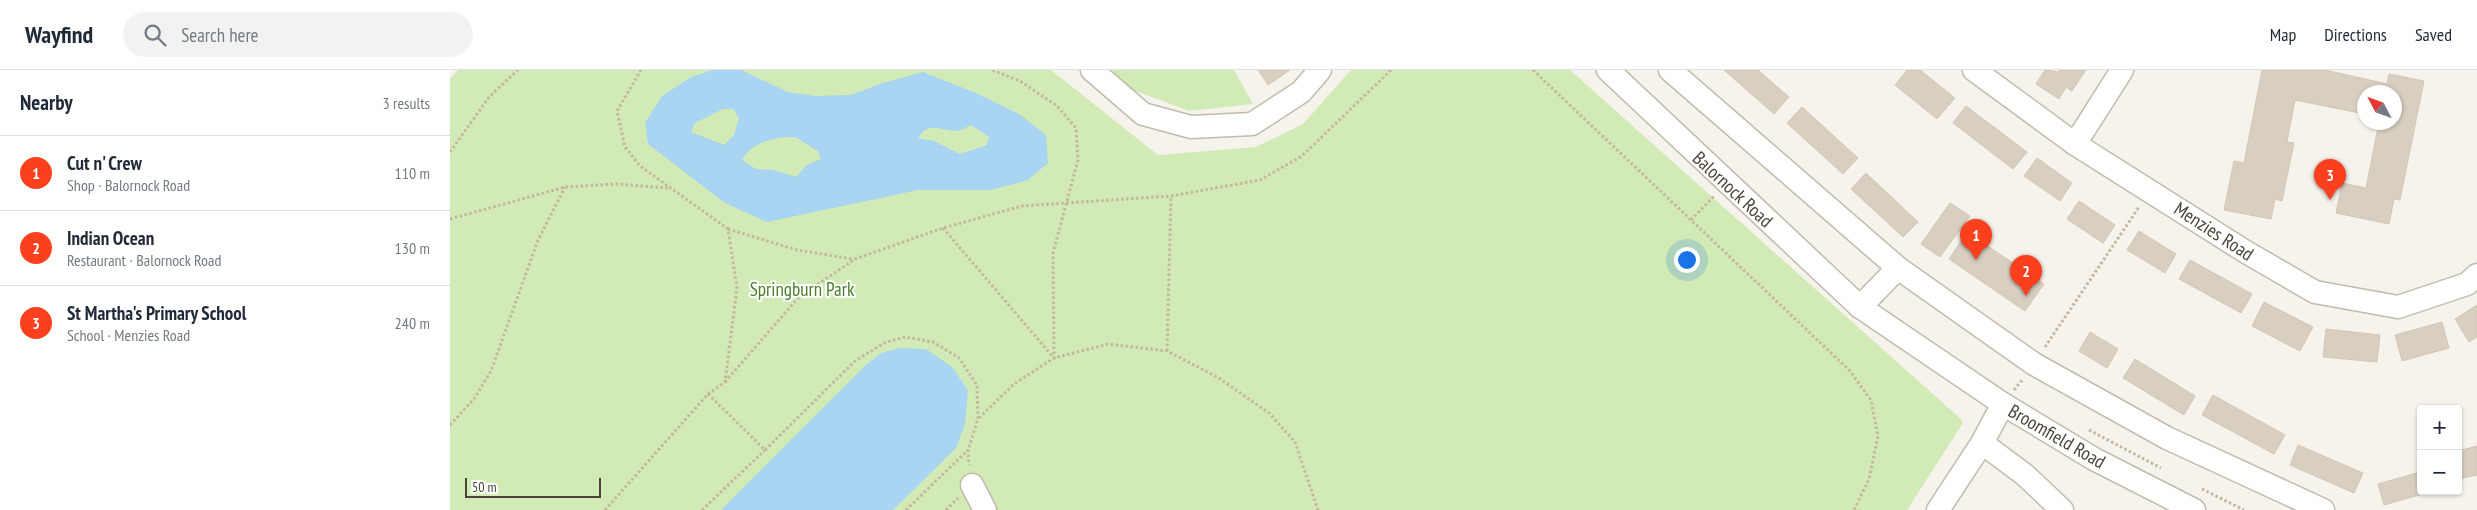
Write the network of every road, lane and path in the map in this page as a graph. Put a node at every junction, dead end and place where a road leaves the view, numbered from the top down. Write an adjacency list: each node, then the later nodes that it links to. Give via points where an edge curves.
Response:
1 (518, 70): 13 (path, via 490,96)
2 (641, 70): 16 (path, via 617,111 625,147 640,166)
3 (992, 70): 19 (path, via 1020,81 1057,106 1076,128 1078,160)
4 (1092, 70): 5 (street, via 1143,114 1191,127 1252,124 1301,92)
5 (1320, 70)
6 (1391, 70): 18 (path, via 1302,156 1260,180)
7 (1534, 70): 21 (path)
8 (1608, 70): 14 (street, Balornock Road)
9 (1670, 70): 25 (street)
10 (1974, 70): 12 (street, Menzies Road)
11 (2122, 70): 12 (street)
12 (2075, 144): 17 (street, Menzies Road)
13 (450, 152)
14 (1726, 183): 21 (path); 27 (street, Balornock Road)
15 (565, 187): 16 (path, via 616,184); 20 (path); 36 (path, via 538,240 491,371 474,399)
16 (668, 188): 23 (path)
17 (2151, 190): 26 (street, Menzies Road, via 2315,292 2398,307 2467,284); 30 (path)
18 (1170, 196): 19 (path); 28 (path)
19 (1066, 203): 22 (path, via 1022,206); 29 (path, via 1053,253)
20 (450, 219)
21 (1691, 220): 50 (path, via 1849,370 1871,400 1878,436 1869,479)
22 (943, 228): 24 (path); 29 (path)
23 (728, 229): 24 (path, via 797,250); 31 (path, via 737,288)
24 (854, 259): 31 (path, via 799,298)
25 (1898, 268): 27 (street); 30 (street)
26 (2477, 275)
27 (1860, 307): 32 (street, Balornock Road)
28 (1167, 350): 29 (path, via 1108,344); 49 (path, via 1219,378 1269,413 1295,442)
29 (1054, 358): 35 (path, via 1014,384)
30 (2034, 364): 32 (path); 55 (street, via 2167,438)
31 (725, 382): 34 (path)
32 (2008, 392): 33 (path); 38 (street, Broomfield Road); 53 (street, Broomfield Road, via 2094,459)
33 (2023, 393)
34 (708, 394): 39 (path); 44 (path)
35 (978, 418): 39 (path, via 977,385 959,358 933,342 906,337 884,343 855,361); 40 (path)
36 (450, 425)
37 (2087, 429): 41 (path)
38 (1982, 444): 51 (street, Broomfield Road); 52 (street, via 2025,475)
39 (765, 450): 45 (path)
40 (968, 450): 42 (path); 46 (path)
41 (2169, 472)
42 (972, 485): 47 (path); 48 (street)
43 (2195, 486): 54 (path)
44 (605, 510)
45 (702, 510)
46 (906, 510)
47 (946, 510)
48 (985, 510)
49 (1318, 510)
50 (1854, 510)
51 (1938, 510)
52 (2062, 510)
53 (2194, 510)
54 (2244, 510)
55 (2323, 510)

